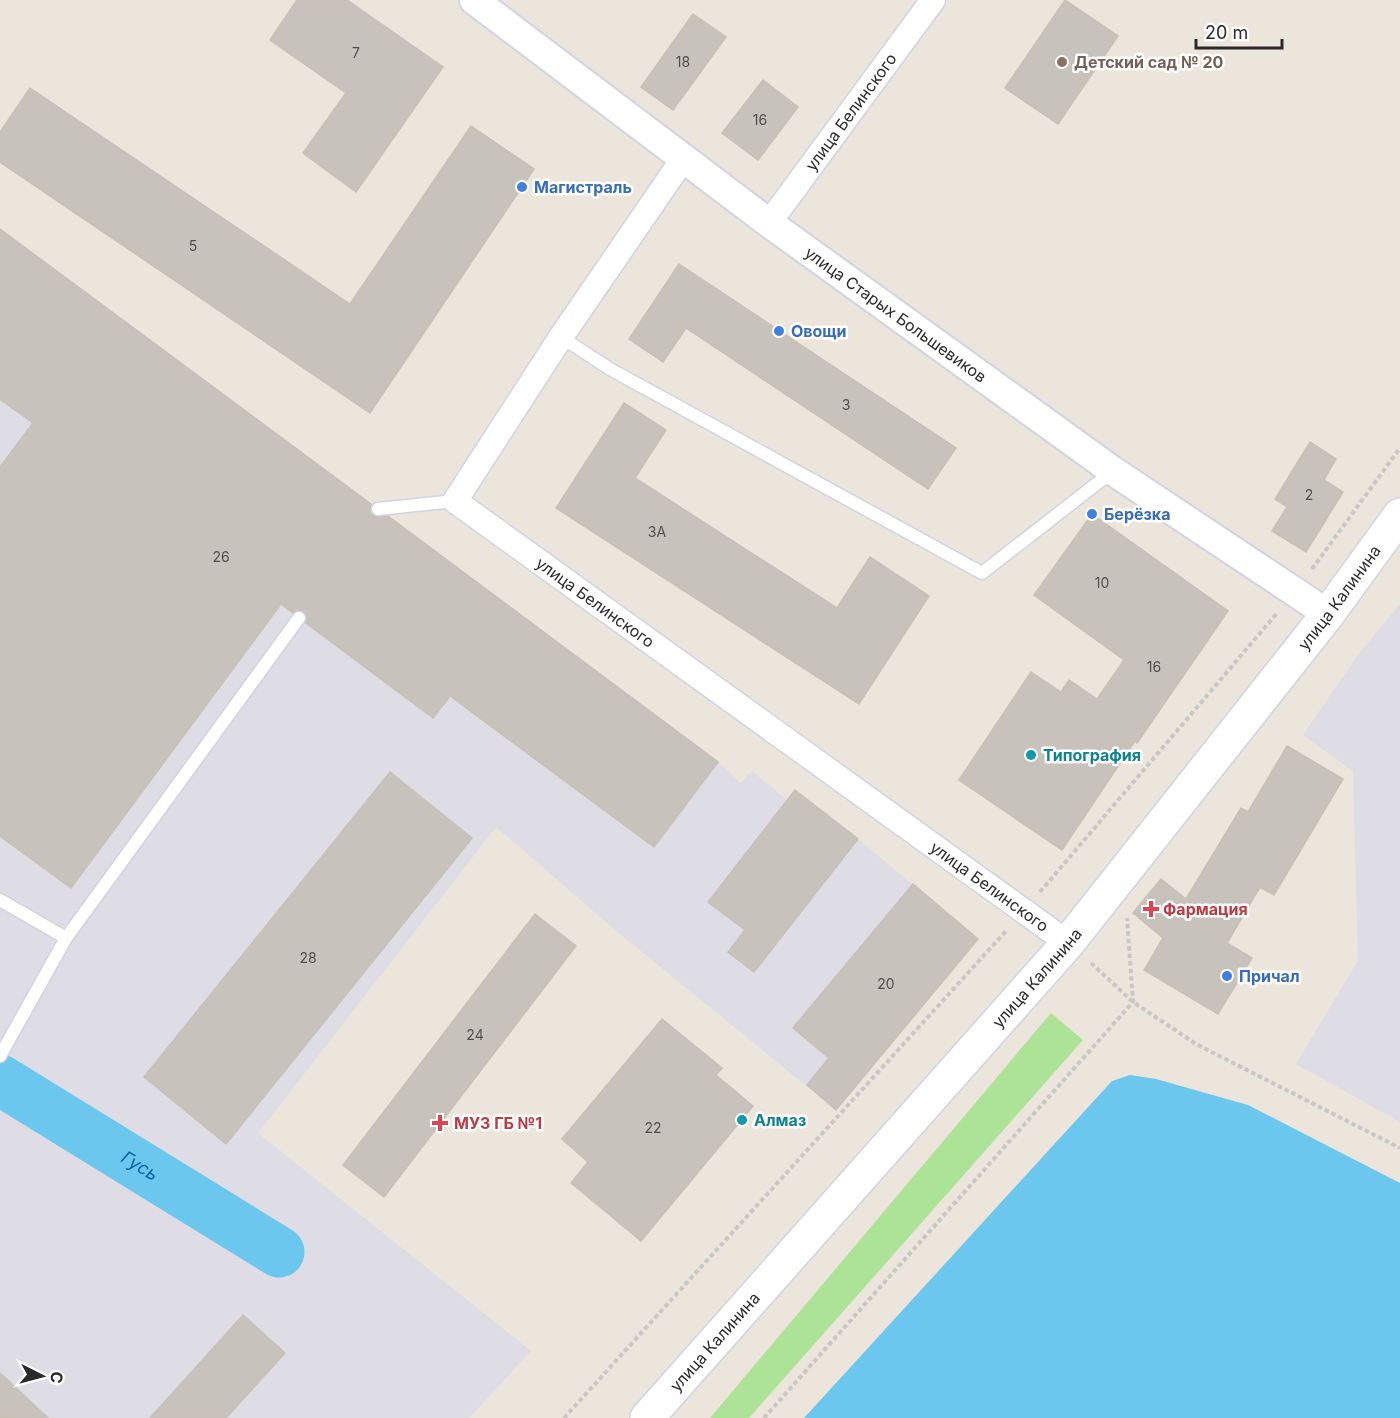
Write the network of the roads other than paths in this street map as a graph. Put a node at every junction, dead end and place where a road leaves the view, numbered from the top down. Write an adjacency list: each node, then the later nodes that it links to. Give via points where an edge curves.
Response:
1 (474, 0): 3 (street, улица Старых Большевиков)
2 (933, 0): 4 (street, улица Белинского)
3 (683, 159): 4 (street, улица Старых Большевиков); 5 (street)
4 (769, 223): 6 (street, улица Старых Большевиков)
5 (561, 337): 6 (lane, via 610,369 982,573); 7 (street)
6 (1113, 471): 10 (street, улица Старых Большевиков)
7 (455, 501): 8 (lane); 14 (street, улица Белинского)
8 (378, 509)
9 (1400, 515): 10 (main road, улица Калинина)
10 (1328, 614): 14 (main road, улица Калинина)
11 (299, 618): 13 (lane)
12 (0, 900): 13 (lane)
13 (66, 938): 15 (lane)
14 (1068, 943): 16 (main road, улица Калинина)
15 (0, 1056)
16 (647, 1418)

